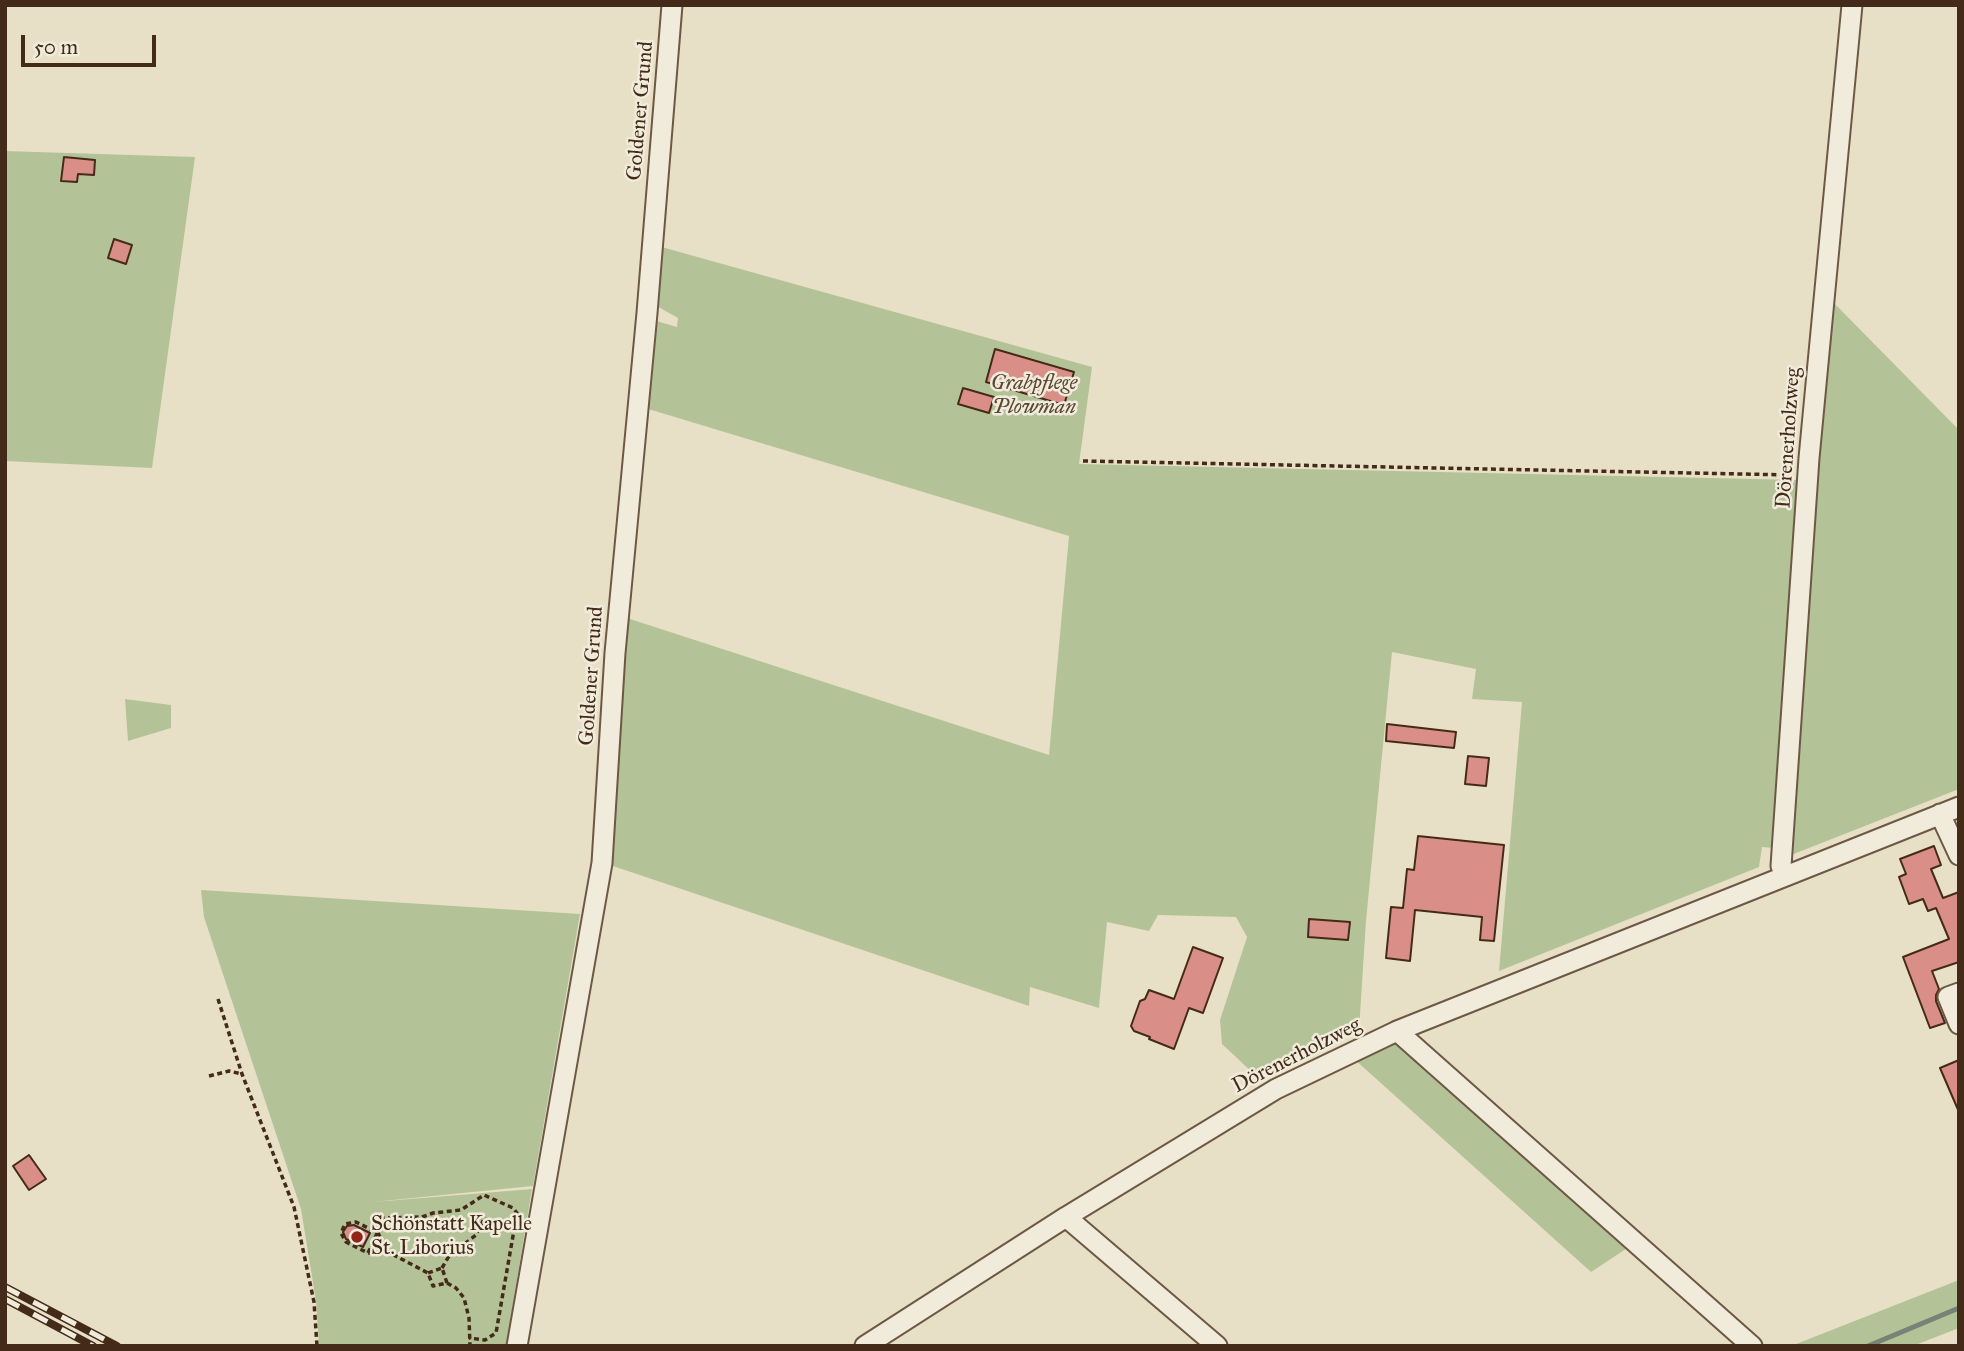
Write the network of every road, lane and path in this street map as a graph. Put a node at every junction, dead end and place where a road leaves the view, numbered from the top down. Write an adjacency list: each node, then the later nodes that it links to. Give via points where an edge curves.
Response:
1 (672, 5): 27 (street, Goldener Grund, via 615,653 602,863)
2 (1852, 5): 4 (street, Dörenerholzweg)
3 (1083, 461): 4 (path)
4 (1808, 476): 8 (street, Dörenerholzweg, via 1781,866)
5 (1959, 807): 6 (street, Dörenerholzweg)
6 (1940, 814): 7 (street); 8 (street, Dörenerholzweg)
7 (1959, 855)
8 (1785, 875): 12 (street, Dörenerholzweg)
9 (1959, 993): 11 (street, via 1948,997)
10 (218, 999): 13 (path)
11 (1959, 1024)
12 (1397, 1031): 16 (street, Dörenerholzweg, via 1276,1089); 30 (street)
13 (242, 1073): 14 (path); 25 (path, via 294,1207 314,1302)
14 (209, 1076)
15 (485, 1217): 21 (path, via 476,1236 449,1256)
16 (1066, 1217): 28 (street, Dörenerholzweg); 29 (street)
17 (378, 1233): 18 (path); 19 (path); 20 (path, via 356,1222 345,1224 341,1233 346,1242); 24 (path, via 384,1218 461,1210 481,1195 513,1208 517,1213 496,1333 485,1340)
18 (372, 1244): 19 (path); 20 (path)
19 (388, 1252): 20 (path); 22 (path)
20 (368, 1253)
21 (442, 1268): 22 (path); 23 (path)
22 (428, 1273): 23 (path, via 433,1286)
23 (447, 1283): 24 (path, via 464,1298)
24 (469, 1338): 26 (path)
25 (317, 1346)
26 (470, 1346)
27 (517, 1346)
28 (865, 1346)
29 (1217, 1346)
30 (1752, 1346)

